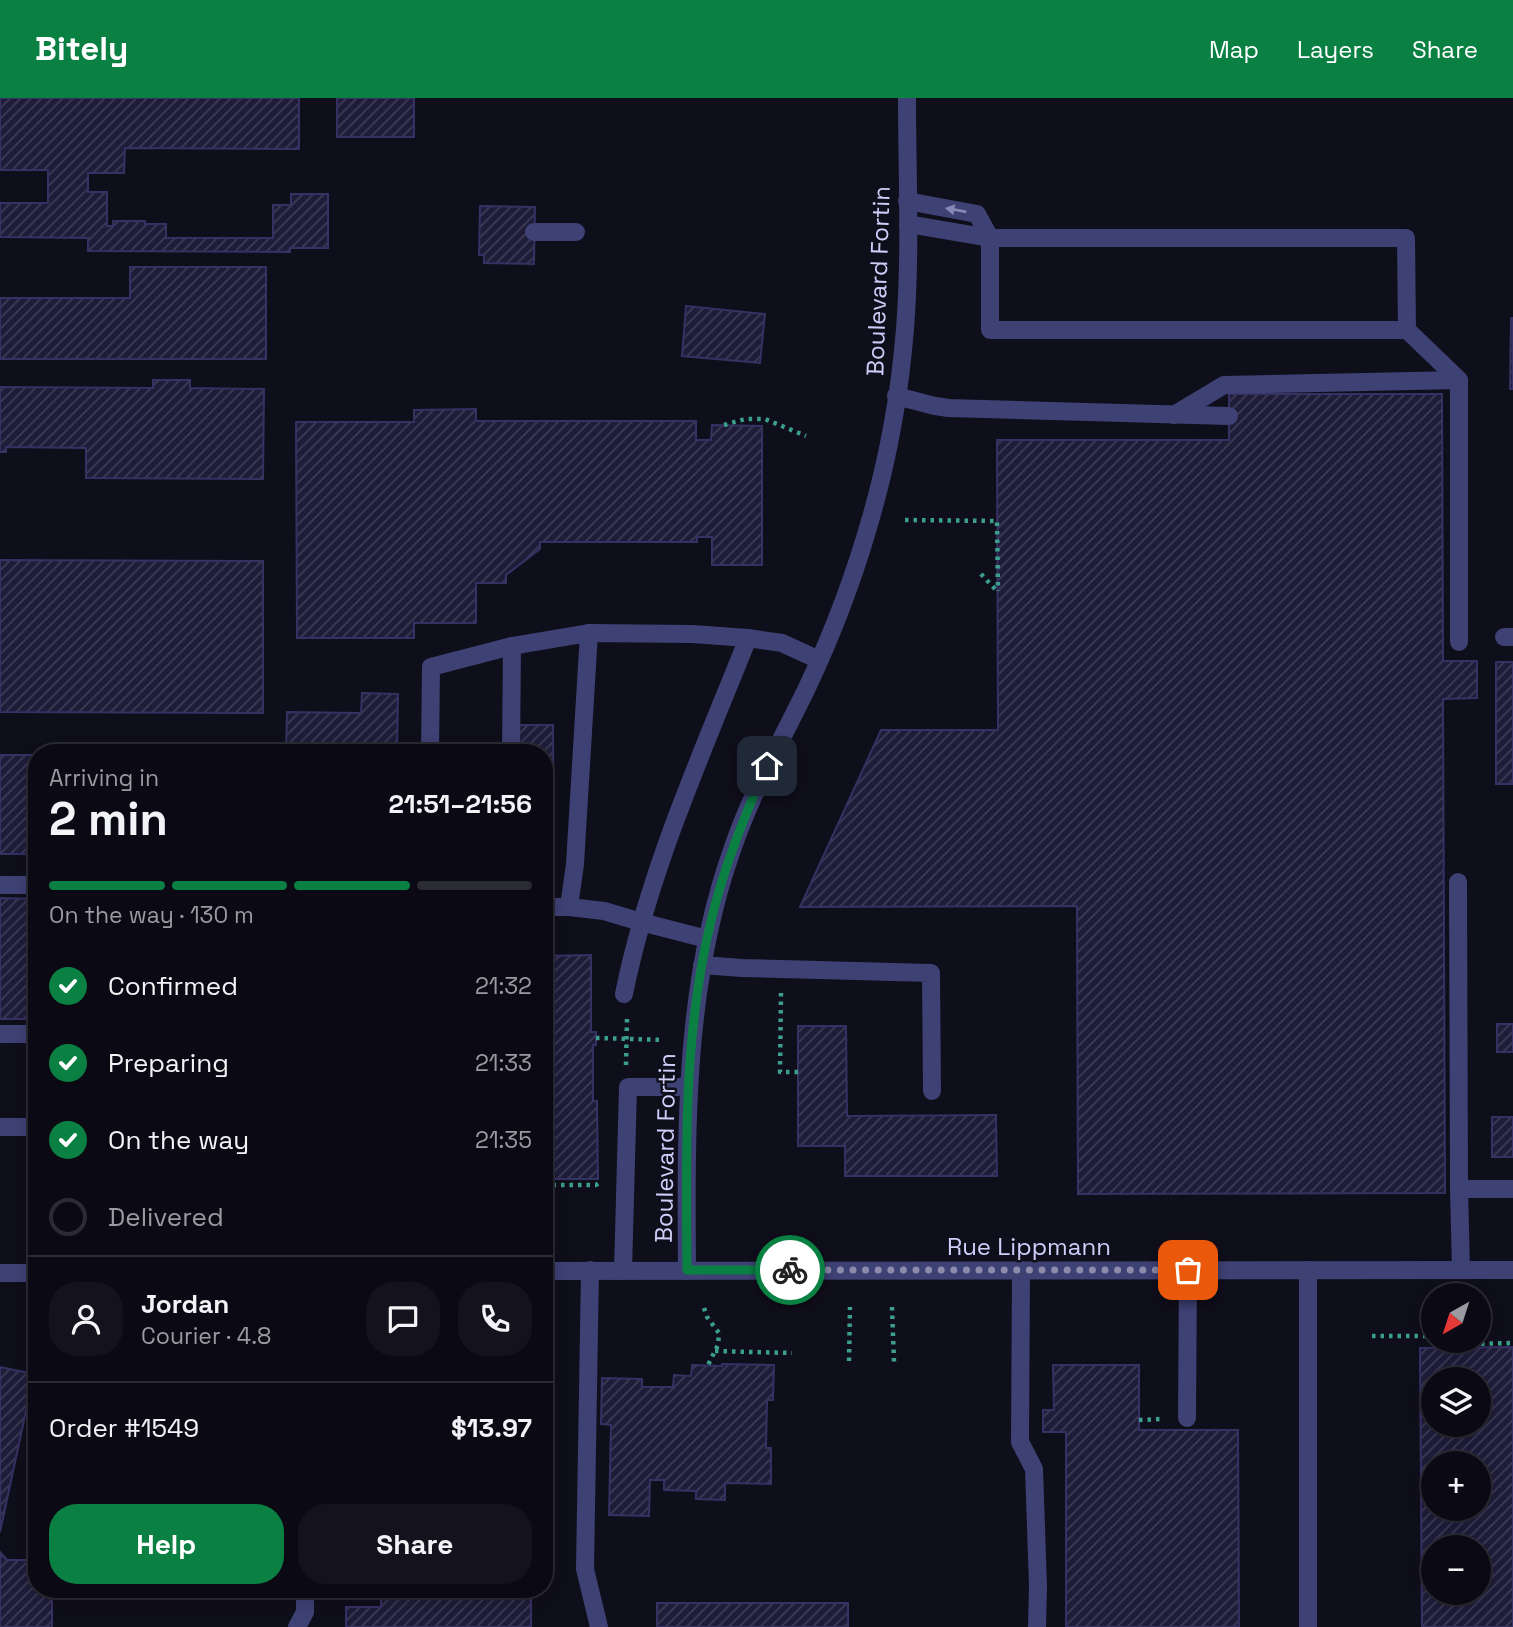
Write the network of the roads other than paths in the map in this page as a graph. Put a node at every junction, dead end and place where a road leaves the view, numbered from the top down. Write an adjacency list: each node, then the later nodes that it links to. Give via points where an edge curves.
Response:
1 (907, 98): 2 (street, Boulevard Fortin)
2 (907, 201): 3 (street, Boulevard Fortin); 6 (street, one-way to 2, via 977,214)
3 (908, 224): 6 (street); 9 (street, Boulevard Fortin, via 905,328)
4 (534, 232): 5 (street)
5 (576, 232)
6 (990, 239): 7 (street, via 990,330); 7 (street, via 1406,238)
7 (1407, 330): 8 (street)
8 (1458, 380): 10 (street, via 1224,386); 14 (street)
9 (897, 397): 10 (street, via 949,408); 16 (street, Boulevard Fortin, via 873,512)
10 (1174, 415): 11 (street)
11 (1229, 416)
12 (589, 633): 13 (street); 15 (street); 23 (street)
13 (748, 638): 16 (street, via 782,643); 24 (street)
14 (1459, 642)
15 (512, 646): 17 (street, via 431,667); 18 (street)
16 (819, 660): 25 (street, Boulevard Fortin, via 742,821)
17 (430, 744)
18 (511, 744)
19 (1458, 882): 34 (street)
20 (0, 885): 21 (street)
21 (28, 885)
22 (553, 907): 23 (street)
23 (569, 907): 24 (street)
24 (641, 922): 25 (street); 27 (street)
25 (707, 939): 26 (street, Boulevard Fortin)
26 (702, 965): 30 (street, Boulevard Fortin); 31 (street, via 931,972)
27 (626, 1000)
28 (0, 1034): 29 (street)
29 (28, 1034)
30 (689, 1087): 37 (street, Boulevard Fortin); 44 (street, via 628,1087)
31 (932, 1091)
32 (0, 1127): 33 (street)
33 (28, 1127)
34 (1459, 1189): 35 (street); 41 (street)
35 (1513, 1189)
36 (590, 1270): 43 (street, Rue Lippmann); 44 (street, Rue Lippmann); 50 (street, via 585,1569)
37 (687, 1270): 38 (street, Rue Lippmann); 44 (street, Rue Lippmann)
38 (1021, 1270): 39 (street, Rue Lippmann); 51 (street, via 1020,1442 1034,1469)
39 (1188, 1270): 40 (street, Rue Lippmann); 47 (street)
40 (1308, 1270): 41 (street, Rue Lippmann); 52 (street)
41 (1461, 1270): 42 (street, Rue Lippmann)
42 (1513, 1270)
43 (553, 1271)
44 (623, 1271)
45 (0, 1273): 46 (street)
46 (28, 1273)
47 (1187, 1418)
48 (305, 1598): 49 (street, via 305,1612)
49 (297, 1627)
50 (599, 1627)
51 (1037, 1627)
52 (1308, 1627)

